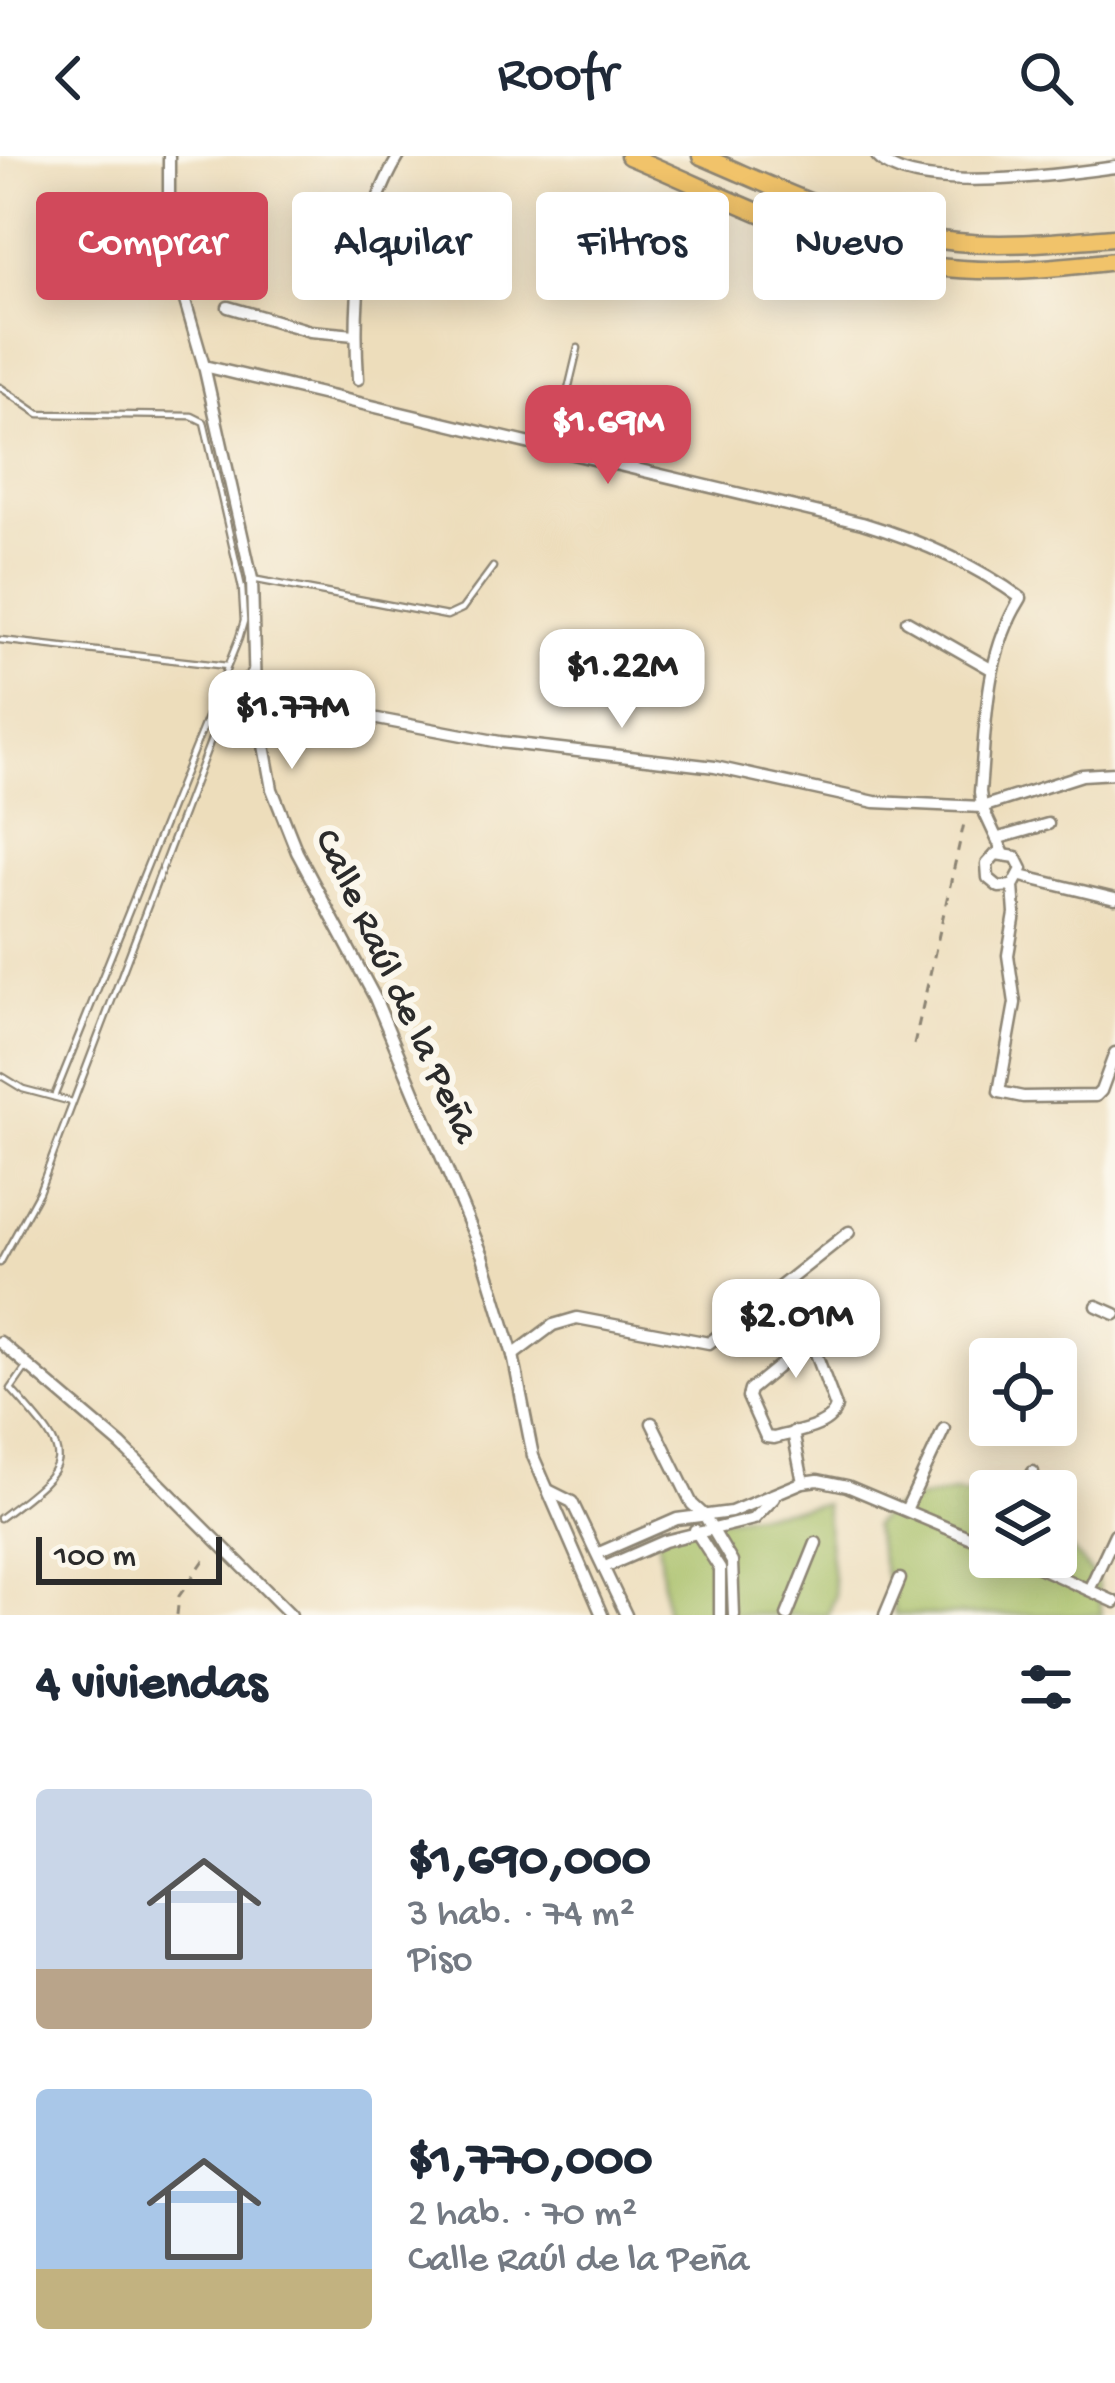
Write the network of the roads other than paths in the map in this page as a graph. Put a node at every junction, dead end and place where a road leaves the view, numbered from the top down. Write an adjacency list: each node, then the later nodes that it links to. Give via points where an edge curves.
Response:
1 (169, 156): 12 (street, Calle Raúl de la Peña, via 169,246)
2 (399, 156): 10 (street, via 373,207)
3 (629, 156): 8 (main road, via 895,259 986,271)
4 (701, 156): 7 (main road, via 911,234 1006,245)
5 (877, 156): 6 (street, via 893,168 1013,181)
6 (1115, 167)
7 (1115, 237)
8 (1115, 261)
9 (228, 308): 10 (street)
10 (356, 335): 13 (street)
11 (578, 348): 15 (lane)
12 (205, 366): 15 (street); 17 (street, Calle Raúl de la Peña)
13 (358, 379)
14 (0, 387): 20 (lane, via 39,414 204,422 244,608)
15 (554, 451): 22 (street, via 862,523 944,552 1021,598)
16 (493, 567): 17 (lane, via 462,609 447,616)
17 (252, 579): 21 (street, Calle Raúl de la Peña)
18 (907, 621): 22 (street)
19 (0, 640): 20 (lane)
20 (227, 666): 33 (lane)
21 (255, 667): 23 (street, Calle Raúl de la Peña); 34 (lane, via 226,700)
22 (991, 669): 25 (street)
23 (255, 695): 25 (street, via 500,742 715,767 853,800); 42 (street, Calle Raúl de la Peña, via 285,825 375,998 483,1256)
24 (1115, 773): 25 (street)
25 (975, 807): 27 (street)
26 (1048, 824): 27 (street)
27 (999, 838): 28 (street)
28 (1003, 852): 29 (street, via 1016,857); 29 (street, via 986,871 999,887)
29 (1017, 881): 30 (street); 31 (street, via 1008,956 1015,1003 999,1092 1096,1096)
30 (1115, 899)
31 (1115, 1053)
32 (0, 1075): 33 (lane)
33 (54, 1097): 34 (lane)
34 (74, 1102): 36 (lane)
35 (849, 1232): 42 (street, via 709,1342 577,1318)
36 (0, 1263)
37 (797, 1303): 40 (street)
38 (1097, 1306): 39 (street)
39 (1115, 1314)
40 (811, 1340): 46 (street, via 836,1412); 46 (street, via 749,1393 762,1433)
41 (0, 1342): 43 (street)
42 (513, 1355): 48 (street, Calle Raúl de la Peña, via 527,1434)
43 (29, 1365): 52 (lane, via 11,1389 54,1435 57,1458 44,1486); 66 (street)
44 (652, 1423): 51 (street)
45 (944, 1429): 50 (street)
46 (793, 1432): 47 (street)
47 (803, 1482): 49 (street); 50 (street, via 833,1482)
48 (548, 1490): 60 (street, via 572,1502); 67 (street, Calle Raúl de la Peña)
49 (776, 1496): 51 (street, via 731,1512); 53 (street, via 754,1519)
50 (907, 1510): 57 (street)
51 (695, 1512): 53 (street); 54 (street); 56 (street)
52 (0, 1519)
53 (713, 1530): 54 (street); 70 (street, via 732,1562)
54 (697, 1532): 59 (street); 69 (street, via 720,1569)
55 (1115, 1534): 64 (street)
56 (640, 1535): 59 (street); 60 (street)
57 (969, 1537)
58 (816, 1543): 71 (street)
59 (646, 1550): 61 (street)
60 (598, 1553): 61 (street)
61 (605, 1567): 68 (street)
62 (1062, 1578): 64 (street)
63 (899, 1580): 72 (street)
64 (1089, 1590): 65 (street)
65 (1115, 1602)
66 (291, 1615)
67 (602, 1615)
68 (626, 1615)
69 (720, 1615)
70 (734, 1615)
71 (787, 1615)
72 (884, 1615)

